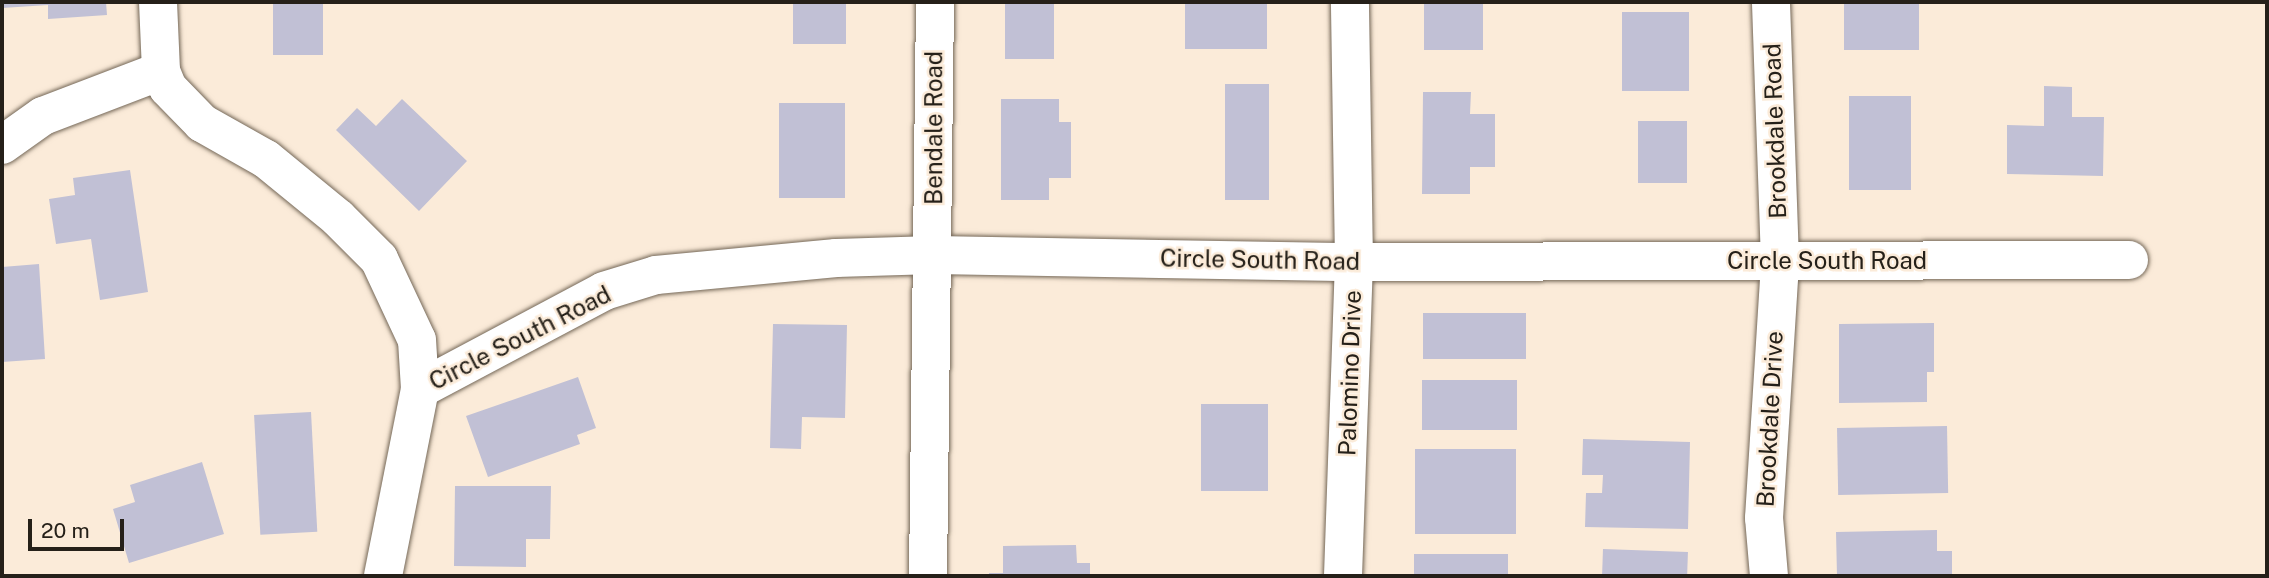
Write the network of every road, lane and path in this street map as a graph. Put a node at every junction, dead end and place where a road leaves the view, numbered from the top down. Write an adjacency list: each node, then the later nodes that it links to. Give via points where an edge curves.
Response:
1 (158, 2): 5 (street)
2 (935, 2): 7 (street, Bendale Road)
3 (1350, 2): 10 (street, Palomino Drive)
4 (1771, 2): 9 (street, Brookdale Road)
5 (161, 71): 6 (street, via 43,116); 11 (street, via 168,88 202,123 266,159 338,218 379,259 417,340)
6 (2, 145)
7 (934, 255): 10 (street, Circle South Road); 11 (street, Circle South Road, via 656,275 604,291); 13 (street, Bendale Road)
8 (2129, 260): 9 (street, Circle South Road)
9 (1780, 261): 10 (street, Circle South Road); 15 (street, Brookdale Drive, via 1764,517)
10 (1354, 262): 14 (street, Palomino Drive)
11 (420, 389): 12 (street)
12 (383, 576)
13 (928, 576)
14 (1343, 576)
15 (1769, 576)

